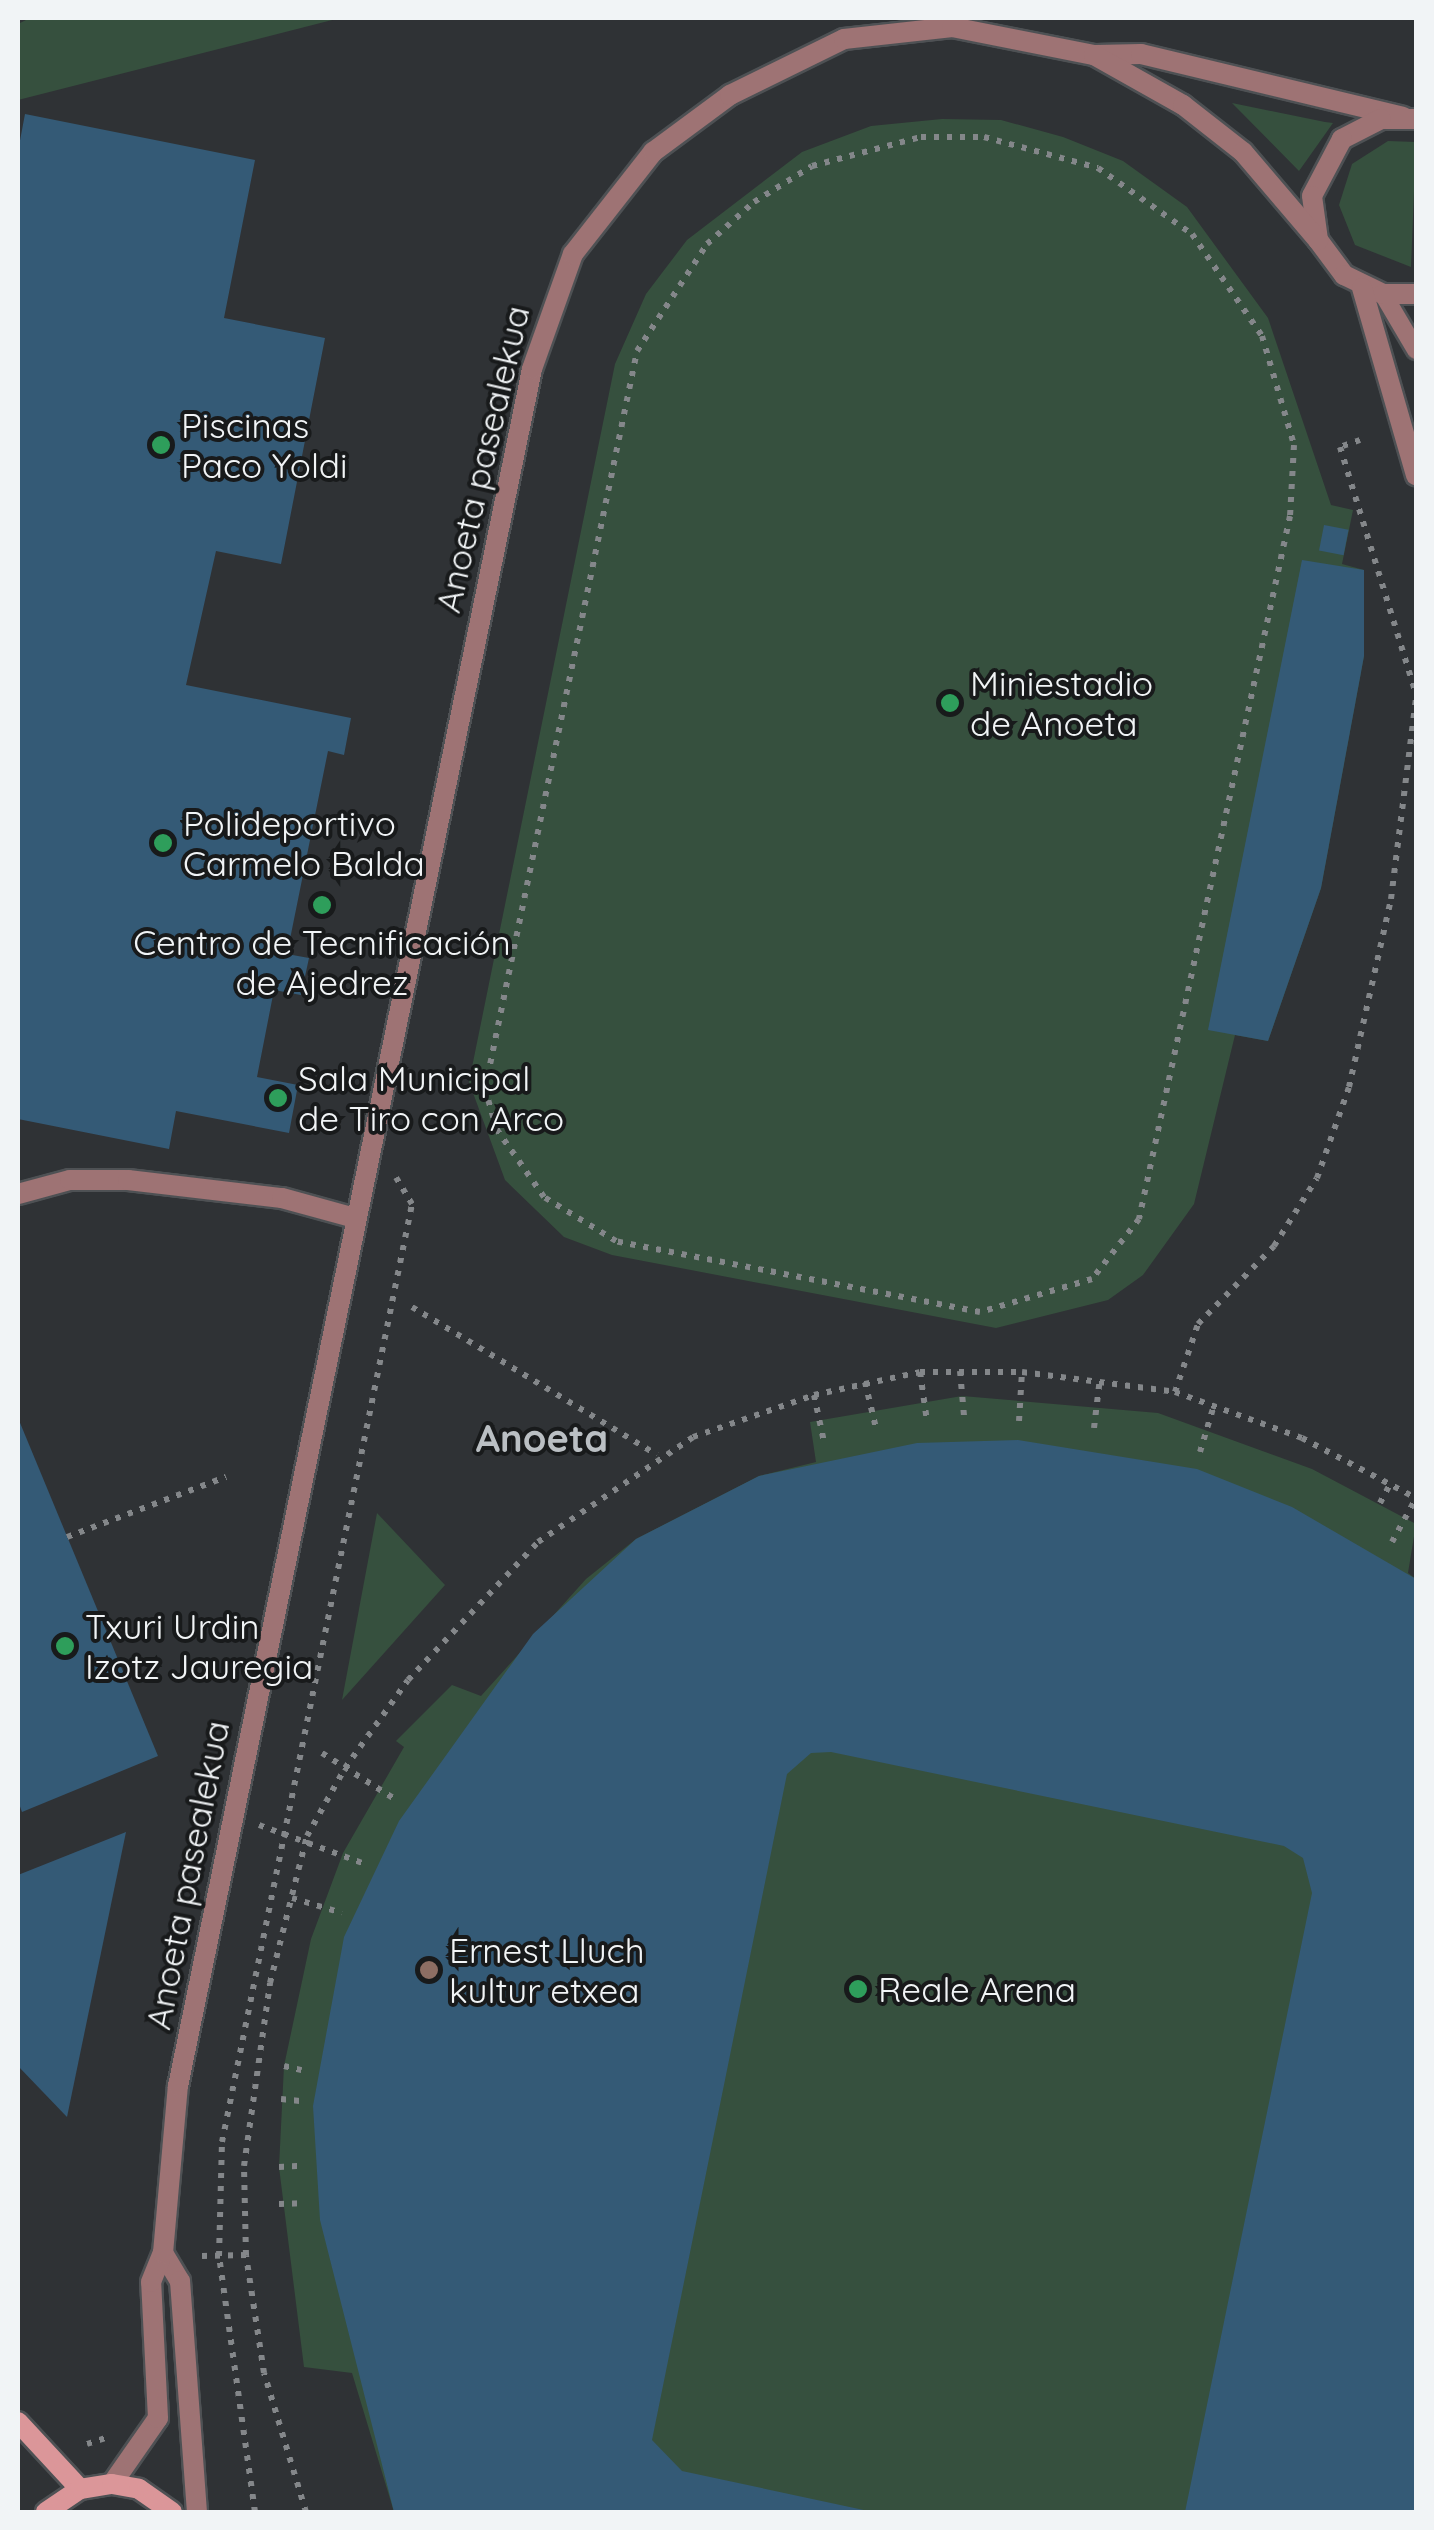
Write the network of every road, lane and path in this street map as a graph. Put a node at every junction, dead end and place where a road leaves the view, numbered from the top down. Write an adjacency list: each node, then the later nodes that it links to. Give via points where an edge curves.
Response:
1 (1094, 56): 2 (street, Anoeta pasealekua, via 1141,54); 3 (street, Anoeta pasealekua, via 1218,131); 12 (street, Anoeta pasealekua, via 952,27 844,40 679,130 592,224 550,303 532,369)
2 (1410, 118): 3 (street, via 1360,126 1328,156 1312,196)
3 (1318, 240): 4 (street, Anoeta pasealekua)
4 (1362, 288): 5 (street); 9 (street)
5 (1383, 294): 6 (street); 7 (lane)
6 (1416, 294)
7 (1416, 350)
8 (1360, 440): 11 (path, via 1340,448)
9 (1416, 475)
10 (1290, 516): 10 (path, via 1294,445 1262,336 1192,234 1098,168 984,137 921,137 812,166 754,202 707,244 638,351 487,1044 485,1089 497,1130 544,1197 616,1241 932,1308 1021,1307 1092,1279 1120,1253 1154,1174)
11 (1416, 696): 21 (path, via 1405,824 1342,1105 1316,1178 1274,1246 1198,1324)
12 (372, 1138): 14 (street, Anoeta pasealekua); 42 (path, via 412,1204)
13 (18, 1194): 14 (street, via 70,1180 128,1180 282,1198)
14 (355, 1218): 55 (street, Anoeta pasealekua, via 178,2086)
15 (412, 1307): 31 (path)
16 (960, 1371): 17 (path); 18 (path); 24 (path)
17 (920, 1372): 20 (path); 25 (path)
18 (1022, 1372): 19 (path); 26 (path)
19 (1100, 1378): 21 (path); 28 (path)
20 (865, 1382): 22 (path); 27 (path)
21 (1175, 1392): 23 (path)
22 (814, 1395): 29 (path); 31 (path)
23 (1214, 1404): 30 (path); 33 (path)
24 (964, 1416)
25 (927, 1421)
26 (1019, 1421)
27 (876, 1428)
28 (1094, 1428)
29 (824, 1442)
30 (1200, 1452)
31 (657, 1456): 39 (path, via 479,1598)
32 (226, 1477): 36 (path)
33 (1391, 1482): 34 (path); 35 (path)
34 (1416, 1498): 37 (path)
35 (1380, 1502)
36 (67, 1537)
37 (1392, 1542)
38 (322, 1753): 39 (path)
39 (345, 1768): 40 (path); 43 (path)
40 (398, 1801)
41 (252, 1823): 42 (path)
42 (284, 1830): 43 (path); 57 (path, via 222,2142)
43 (307, 1836): 44 (path); 45 (path)
44 (365, 1864)
45 (292, 1898): 46 (path); 58 (path, via 252,2095)
46 (342, 1913)
47 (284, 2066): 48 (path)
48 (302, 2070)
49 (282, 2099): 50 (path)
50 (300, 2100)
51 (279, 2166): 52 (path)
52 (301, 2166)
53 (302, 2202): 54 (path)
54 (280, 2204)
55 (163, 2253): 60 (street, Anoeta pasealekua, via 151,2282 158,2418); 64 (street, Anoeta pasealekua, via 180,2281)
56 (192, 2256): 57 (path)
57 (219, 2256): 58 (path); 65 (path)
58 (246, 2256): 66 (path, via 264,2373)
59 (18, 2422): 61 (main road)
60 (112, 2484): 61 (main road); 63 (main road, via 139,2489)
61 (80, 2489): 62 (main road)
62 (46, 2512)
63 (172, 2512)
64 (197, 2512)
65 (255, 2512)
66 (306, 2512)

